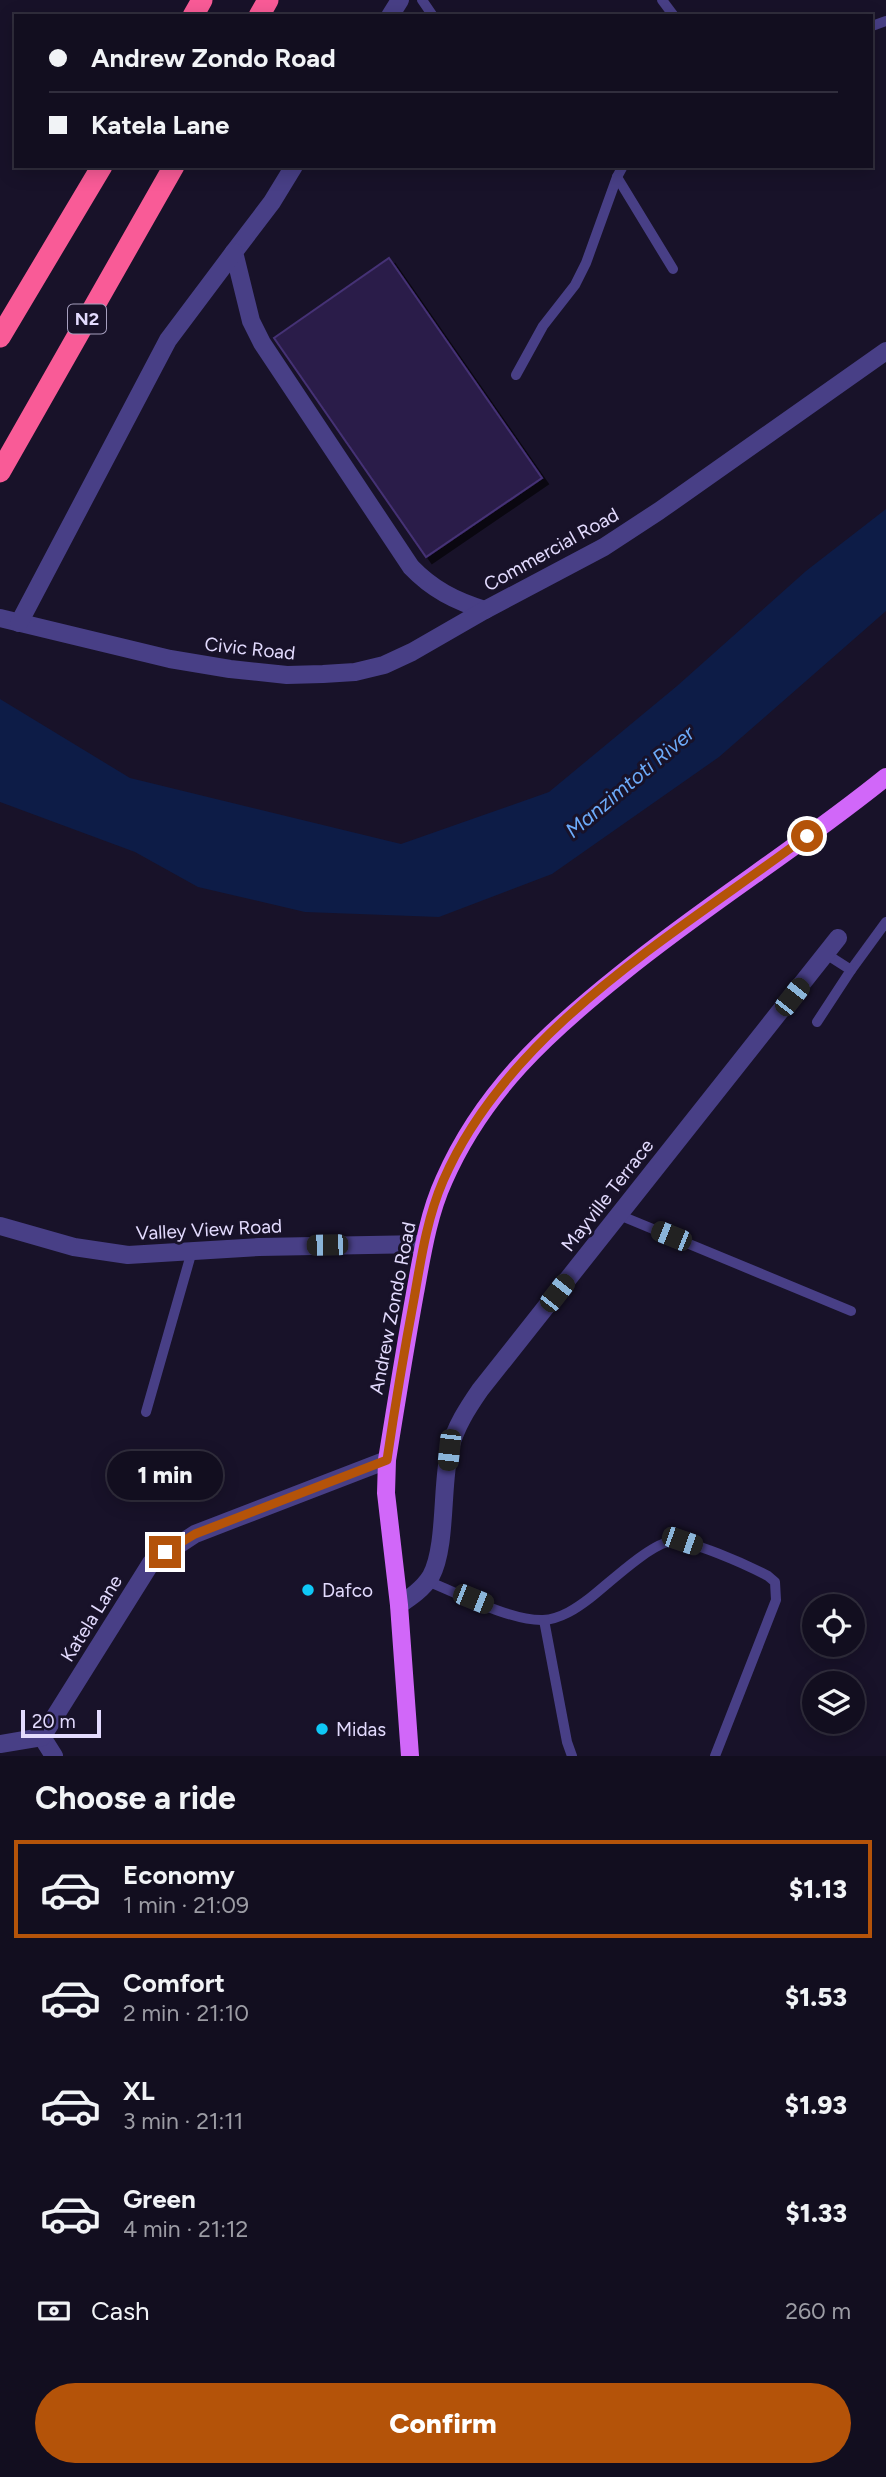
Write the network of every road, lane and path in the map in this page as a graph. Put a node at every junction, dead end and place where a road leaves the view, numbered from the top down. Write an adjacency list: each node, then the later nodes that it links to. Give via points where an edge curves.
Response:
1 (101, 168): 8 (highway)
2 (173, 168): 11 (highway, N2)
3 (294, 168): 6 (street)
4 (622, 168): 5 (lane)
5 (617, 177): 7 (lane); 10 (lane, via 575,285 543,326)
6 (234, 252): 12 (street, Commercial Road, via 251,321 262,343 411,567 429,585); 14 (street, via 168,340)
7 (674, 270)
8 (0, 337)
9 (886, 351): 12 (street, Commercial Road, via 604,547)
10 (516, 375)
11 (0, 472)
12 (485, 610): 14 (street, Civic Road, via 384,664 323,674 287,675 170,659)
13 (0, 618): 14 (street, Civic Road)
14 (19, 623)
15 (886, 777): 23 (main road, Andrew Zondo Road, via 660,942 540,1041 490,1101 462,1146 443,1181)
16 (886, 922): 19 (lane)
17 (838, 938): 18 (street, Mayville Terrace)
18 (826, 954): 19 (lane); 21 (street, Mayville Terrace)
19 (851, 970): 20 (lane)
20 (817, 1022)
21 (619, 1214): 25 (lane); 28 (street, Mayville Terrace, via 464,1413 449,1450 437,1553)
22 (0, 1226): 24 (street, Valley View Road, via 74,1247 128,1255)
23 (424, 1244): 24 (street, Valley View Road); 27 (main road, Andrew Zondo Road)
24 (192, 1251): 26 (lane)
25 (851, 1311)
26 (146, 1412)
27 (387, 1460): 29 (main road, Andrew Zondo Road, via 386,1493); 31 (street, Katela Lane, via 195,1534 150,1563)
28 (427, 1581): 29 (street); 30 (lane, via 519,1618)
29 (399, 1605): 34 (main road, Andrew Zondo Road)
30 (544, 1620): 35 (lane); 36 (lane, via 577,1608 652,1550 671,1541 697,1546 768,1576 775,1582 776,1600)
31 (42, 1737): 32 (street); 33 (street)
32 (0, 1744)
33 (54, 1756)
34 (410, 1756)
35 (572, 1756)
36 (715, 1756)

